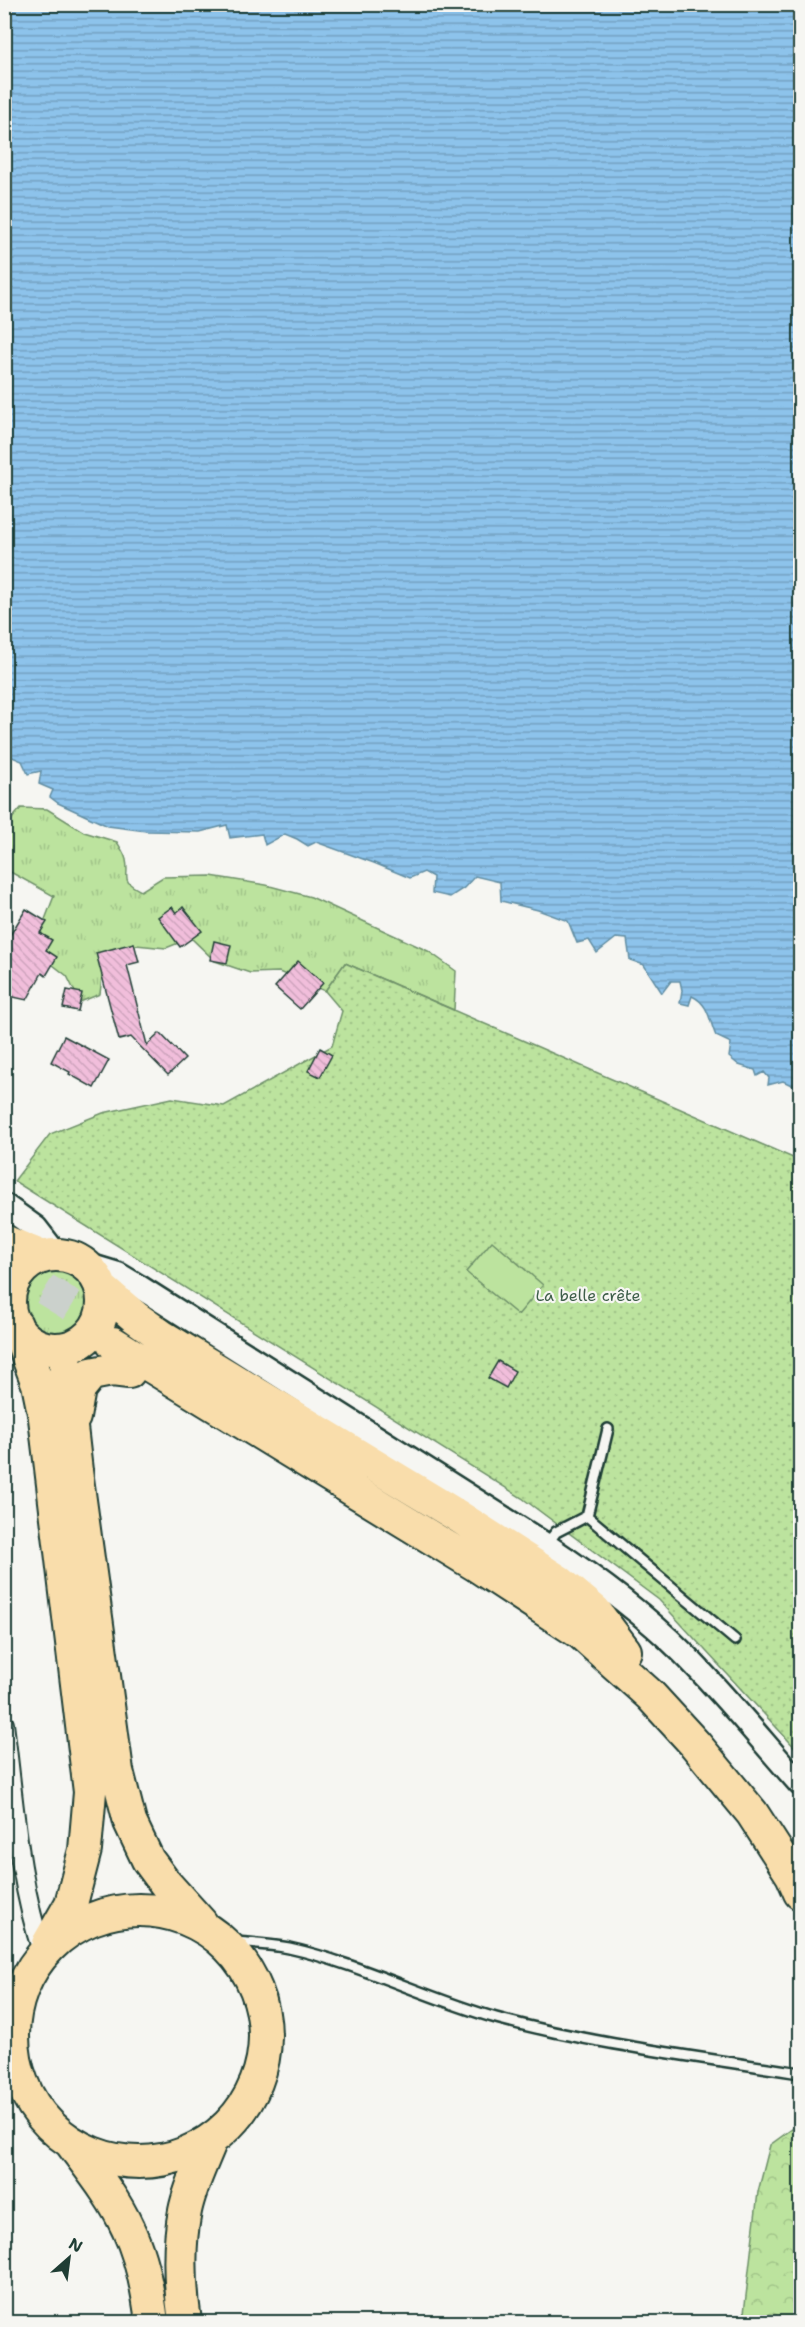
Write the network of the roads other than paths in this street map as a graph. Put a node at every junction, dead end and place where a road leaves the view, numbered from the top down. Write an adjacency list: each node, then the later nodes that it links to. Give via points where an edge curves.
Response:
1 (4, 1204): 3 (street, via 36,1228)
2 (4, 1240): 3 (highway)
3 (72, 1266): 4 (highway, via 30,1263 13,1284); 6 (highway, via 104,1304 92,1333); 11 (street, via 118,1274); 13 (highway, via 163,1338 559,1581 595,1611)
4 (10, 1314): 6 (highway, via 24,1336 36,1344 51,1348); 20 (highway, via 38,1384 45,1418 90,1792 86,1850 71,1904)
5 (116, 1339): 13 (highway)
6 (72, 1346): 7 (highway); 9 (highway)
7 (129, 1372): 9 (highway, via 98,1371 86,1379 77,1397); 13 (highway, via 295,1469 569,1641)
8 (608, 1429): 10 (lane)
9 (72, 1432): 19 (highway, via 117,1771 130,1822 165,1883)
10 (587, 1516): 11 (lane, via 556,1532); 12 (lane)
11 (546, 1545): 15 (street, via 632,1606 681,1651)
12 (735, 1641)
13 (615, 1652): 16 (highway)
14 (4, 1724): 20 (street, via 32,1923)
15 (801, 1784)
16 (788, 1854): 17 (highway); 18 (highway)
17 (801, 1876)
18 (801, 1893)
19 (215, 1936): 20 (highway, via 175,1915 139,1910 103,1915 70,1930); 22 (lane, via 315,1955 528,2026); 24 (highway, via 246,1970 262,2005 266,2043 258,2081 239,2114)
20 (43, 1953): 21 (highway, via 23,1984)
21 (8, 2025): 23 (highway)
22 (801, 2073)
23 (14, 2084): 25 (highway, via 44,2120)
24 (211, 2140): 25 (highway, via 178,2157 141,2163 105,2158); 27 (highway, via 185,2210)
25 (71, 2143): 26 (highway, via 128,2230 141,2263)
26 (152, 2322)
27 (185, 2322)

